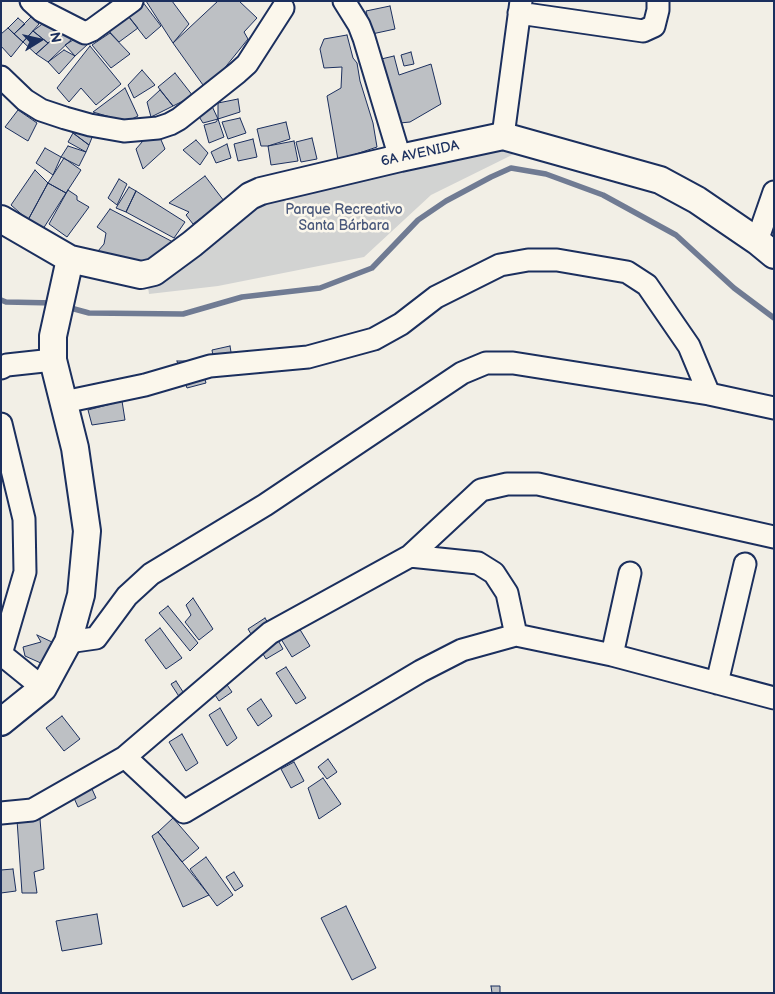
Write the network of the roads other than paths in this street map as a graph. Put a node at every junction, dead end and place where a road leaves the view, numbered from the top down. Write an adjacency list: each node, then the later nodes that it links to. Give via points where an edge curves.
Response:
1 (31, 1): 2 (street, via 42,11 85,33)
2 (132, 1)
3 (344, 1): 9 (street, via 364,38)
4 (658, 1): 5 (street, via 654,26 643,31)
5 (520, 7): 8 (street)
6 (283, 8): 7 (street, via 247,64 179,118 158,128 124,131 65,118 41,110 25,100)
7 (1, 77)
8 (503, 136): 9 (street, 6A AVENIDA); 12 (street, 6A AVENIDA, via 660,180 697,200)
9 (400, 158): 13 (street, 6A AVENIDA, via 250,196 154,272 142,275)
10 (774, 192): 12 (street)
11 (1, 219): 13 (street, 6A AVENIDA)
12 (765, 248)
13 (68, 266): 14 (street)
14 (53, 348): 15 (street); 17 (street)
15 (1, 368)
16 (708, 394): 17 (street, via 689,346 647,285 627,272 557,260 528,260 500,265 436,297 401,324 374,339 308,356 210,366 145,385); 18 (street); 26 (street, via 513,363 486,362 462,373 265,505 151,574 127,596 96,638)
17 (64, 402): 26 (street, via 76,448 88,531 81,595)
18 (774, 408)
19 (1, 424): 20 (street)
20 (8, 477): 29 (street, via 24,519 25,572 1,654)
21 (774, 537): 22 (street, via 538,484 507,484 481,490)
22 (410, 556): 25 (street, via 478,563 494,573 508,593); 32 (street, via 270,633)
23 (745, 564): 28 (street)
24 (630, 573): 27 (street)
25 (516, 635): 27 (street); 32 (street, via 462,650 421,671 184,812)
26 (68, 642): 29 (street)
27 (612, 654): 28 (street)
28 (717, 682): 30 (street)
29 (43, 688): 31 (street)
30 (774, 698)
31 (1, 722)
32 (125, 757): 33 (street, via 32,810)
33 (1, 812)

